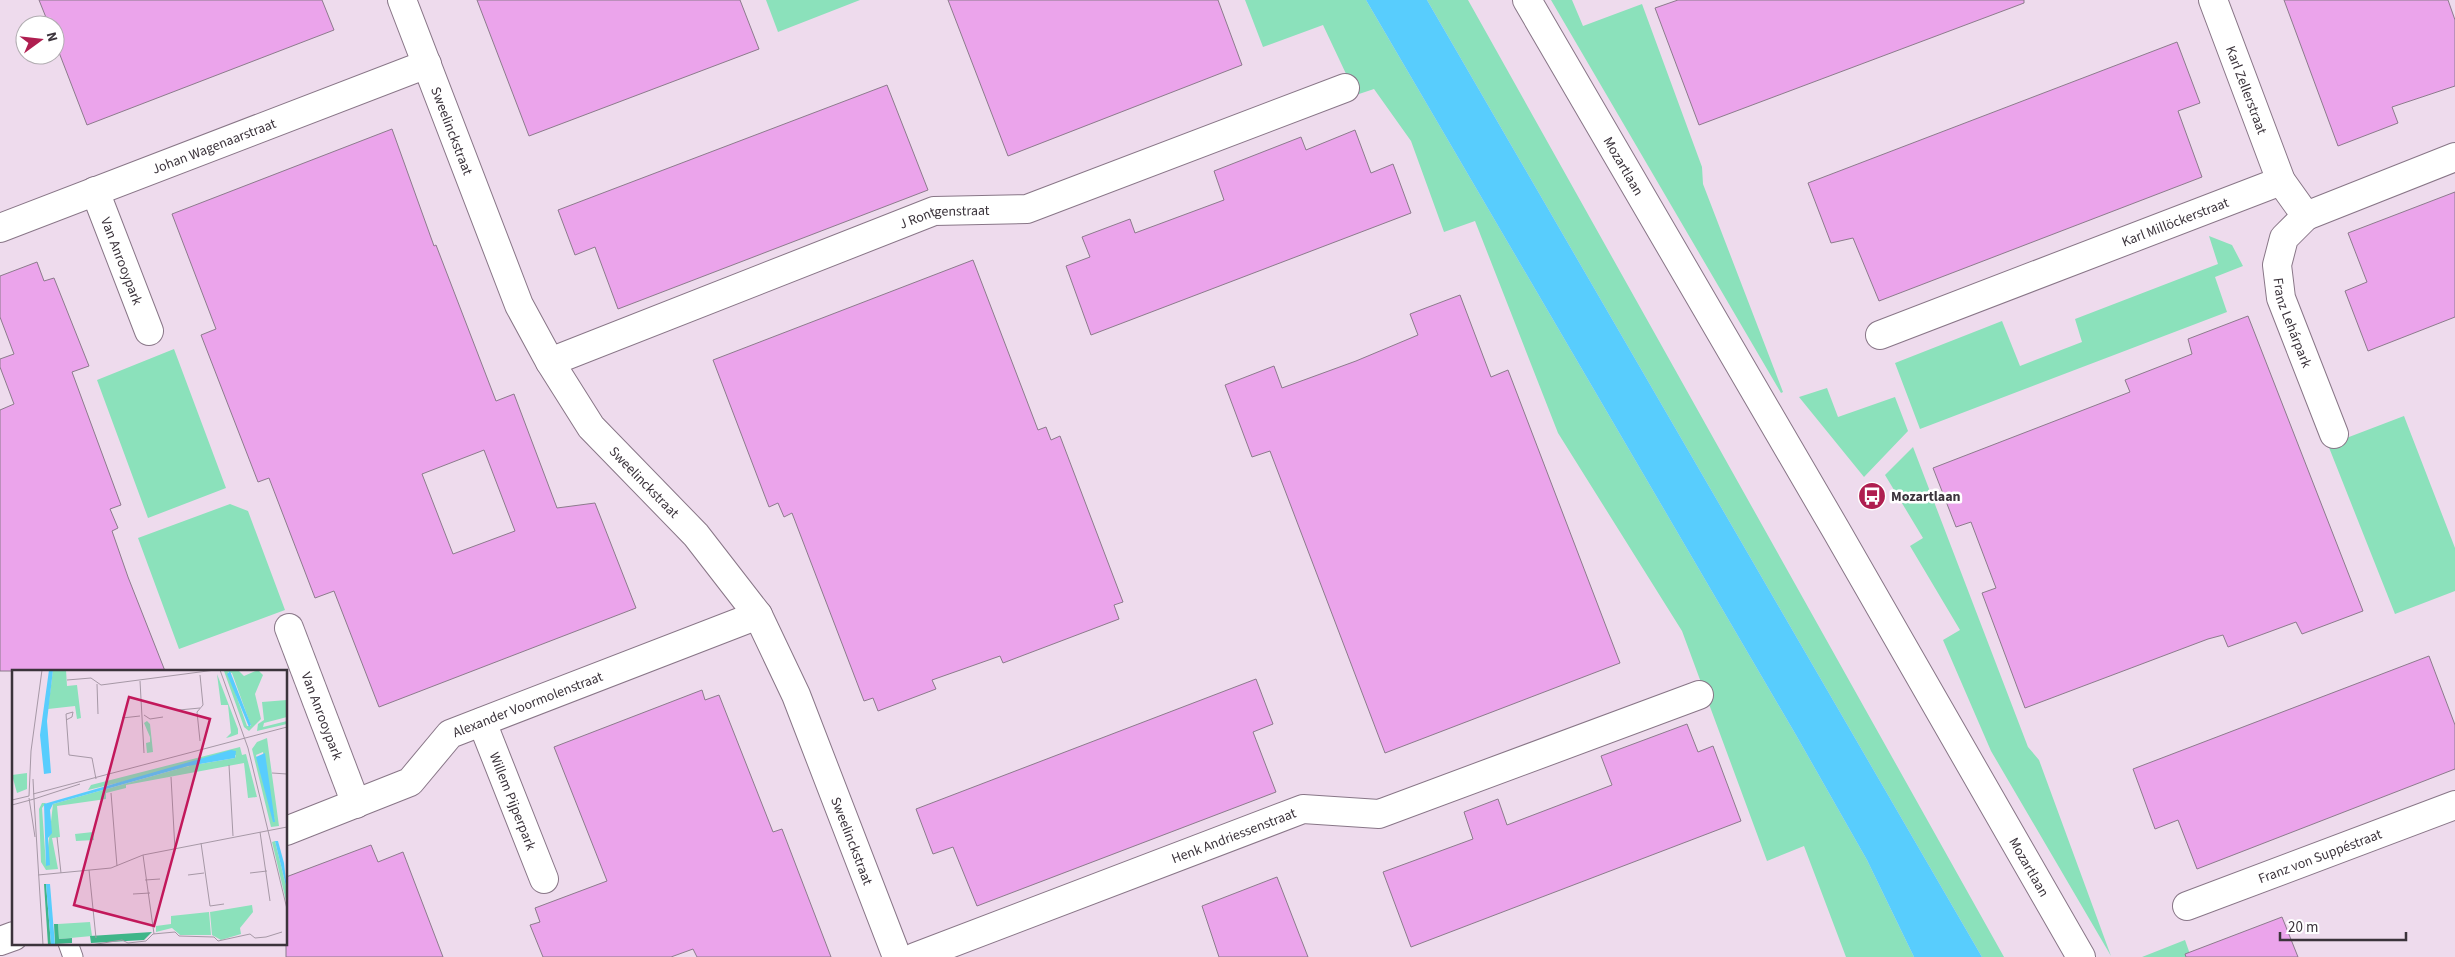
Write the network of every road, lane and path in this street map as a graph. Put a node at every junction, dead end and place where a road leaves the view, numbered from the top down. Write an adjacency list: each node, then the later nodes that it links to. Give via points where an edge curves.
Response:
1 (402, 0): 4 (street, Sweelinckstraat)
2 (1527, 0): 30 (street, Mozartlaan)
3 (2213, 0): 7 (street, Karl Zellerstraat)
4 (427, 64): 8 (street, Johan Wagenaarstraat); 13 (street, Sweelinckstraat, via 519,305)
5 (1345, 88): 13 (street, J Rontgenstraat, via 1027,209 934,211)
6 (2455, 158): 9 (street)
7 (2281, 181): 9 (street); 12 (street, Karl Millöckerstraat)
8 (96, 191): 10 (street, Johan Wagenaarstraat); 11 (street, Van Anrooypark)
9 (2306, 216): 14 (street, Franz Lehárpark, via 2284,238 2277,265 2281,298)
10 (0, 228)
11 (149, 331)
12 (1880, 335)
13 (550, 362): 15 (street, Sweelinckstraat, via 591,427 696,535)
14 (2334, 434)
15 (758, 615): 18 (street, Alexander Voormolenstraat); 28 (street, Sweelinckstraat, via 796,695)
16 (288, 628): 19 (street, Van Anrooypark)
17 (1699, 695): 29 (street, Henk Andriessenstraat, via 1379,814 1303,809)
18 (482, 722): 19 (street, Alexander Voormolenstraat, via 450,734 410,782); 22 (street, Willem Pijperpark)
19 (356, 804): 21 (street, Alexander Voormolenstraat)
20 (2455, 805): 23 (street, Franz von Suppéstraat)
21 (288, 830)
22 (544, 879)
23 (2186, 906)
24 (12, 937): 25 (street)
25 (0, 941)
26 (68, 944): 27 (lane)
27 (73, 957)
28 (897, 957)
29 (915, 957)
30 (2081, 957)

